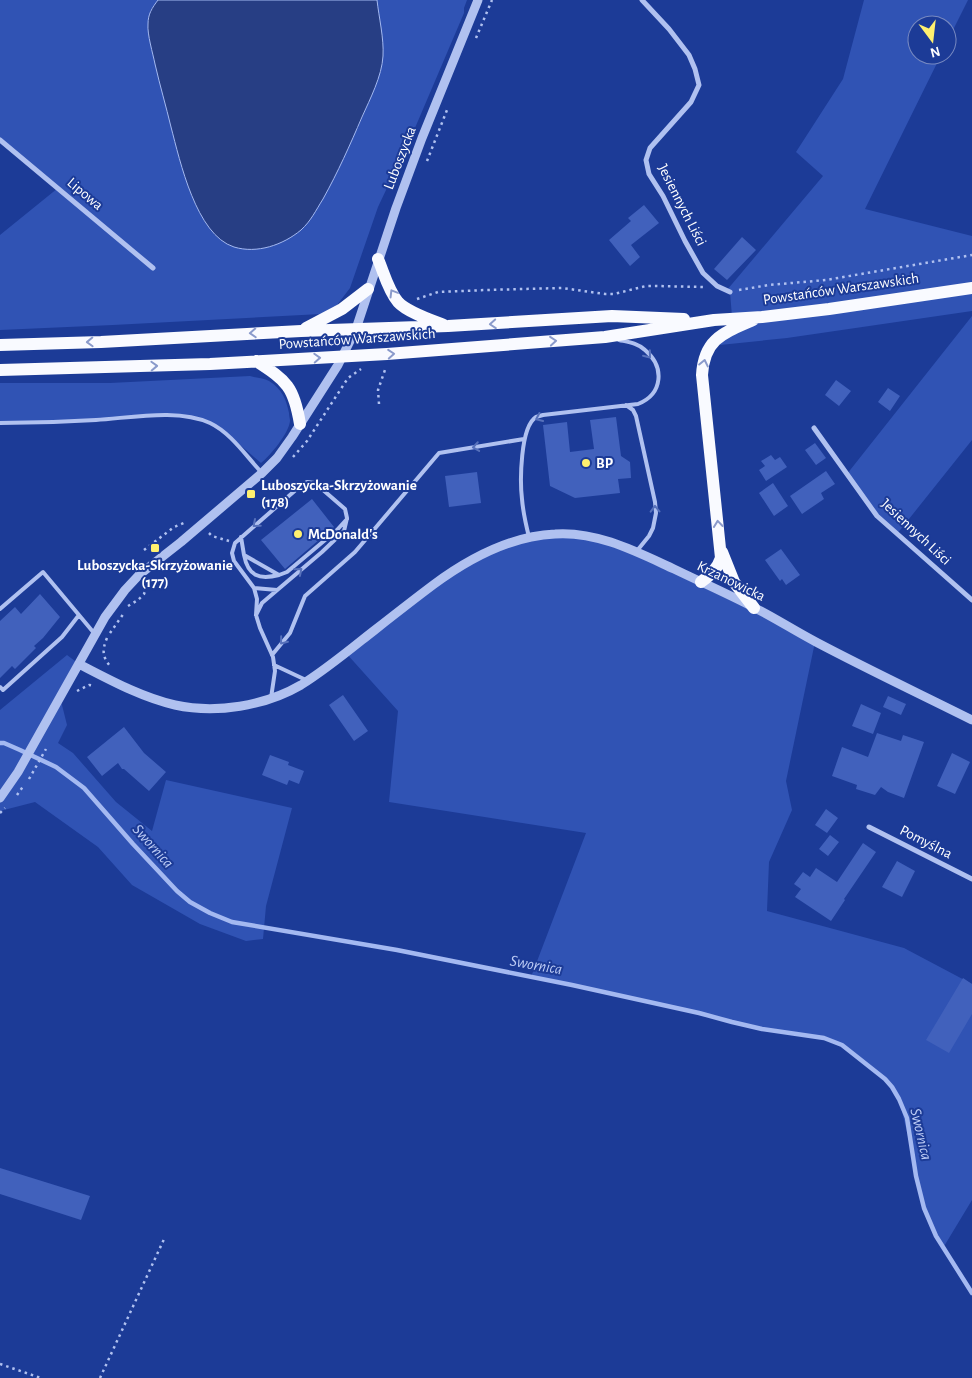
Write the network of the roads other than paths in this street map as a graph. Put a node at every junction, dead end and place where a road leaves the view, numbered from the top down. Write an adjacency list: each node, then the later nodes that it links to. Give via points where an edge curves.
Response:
1 (478, 0): 4 (street, Luboszycka, via 422,138)
2 (642, 0): 8 (street, Jesiennych Liści, via 669,28 689,56 698,85 691,102 650,148 646,160 649,174 703,273 716,286)
3 (0, 140): 5 (street, Lipowa)
4 (378, 259): 7 (street, Luboszycka); 11 (main road, one-way to 4, via 399,303)
5 (153, 268)
6 (972, 288): 9 (main road, Powstańców Warszawskich)
7 (368, 289): 12 (street, Luboszycka); 13 (main road, via 342,309)
8 (730, 292)
9 (762, 317): 10 (main road, Powstańców Warszawskich); 28 (main road, one-way to 9, via 702,375 704,360 710,346 722,335)
10 (714, 320): 11 (main road, Powstańców Warszawskich, one-way to 11, via 612,316); 14 (main road, Powstańców Warszawskich)
11 (448, 326): 12 (main road, Powstańców Warszawskich)
12 (356, 329): 13 (main road, Powstańców Warszawskich); 16 (street, Luboszycka)
13 (301, 331): 15 (main road, Powstańców Warszawskich, one-way to 15)
14 (605, 337): 16 (main road, Powstańców Warszawskich, one-way to 14); 19 (lane, one-way to 19, via 645,349 657,371 656,391 647,400)
15 (0, 345)
16 (342, 356): 17 (main road, Powstańców Warszawskich, one-way to 16); 21 (street, Luboszycka)
17 (256, 361): 18 (main road, Powstańców Warszawskich, one-way to 17); 21 (main road, via 286,383 295,399)
18 (0, 370)
19 (626, 405): 23 (lane, one-way to 23, via 536,417); 29 (lane, one-way to 19, via 653,528 655,502 636,416)
20 (0, 423): 24 (lane, via 160,416 199,419 223,430)
21 (300, 424): 24 (street, Luboszycka, via 277,458)
22 (814, 428): 35 (street, Jesiennych Liści, via 878,516)
23 (524, 439): 27 (lane, via 521,488); 41 (lane, one-way to 41, via 439,453 355,552 305,596 290,632)
24 (262, 473): 40 (street, Luboszycka, via 139,576 114,604)
25 (348, 518): 26 (lane, one-way to 26, via 345,509 315,483 307,482); 31 (lane); 34 (lane, one-way to 25, via 344,531)
26 (242, 537): 30 (lane); 33 (lane, via 235,542 234,562)
27 (529, 538): 29 (street, Krzanowicka, via 557,533 581,535); 44 (street, Krzanowicka, via 504,545 465,564)
28 (721, 549): 32 (main road, via 718,566); 36 (main road, via 734,582)
29 (636, 552): 32 (street, Krzanowicka)
30 (244, 555): 31 (lane); 31 (lane, via 246,567 251,572 268,578)
31 (279, 575)
32 (701, 582): 36 (street, Krzanowicka)
33 (254, 588): 34 (lane); 39 (lane)
34 (277, 590): 39 (lane, via 262,603)
35 (972, 600)
36 (754, 608): 47 (street, Krzanowicka)
37 (0, 609): 38 (lane, via 43,572)
38 (79, 615): 40 (lane); 45 (lane, via 47,651 3,690)
39 (256, 615): 41 (lane)
40 (95, 635): 42 (street, Luboszycka)
41 (272, 655): 43 (lane)
42 (79, 664): 46 (street, Krzanowicka, via 136,692 176,705 228,708); 48 (street, Luboszycka)
43 (274, 665): 44 (lane); 46 (lane)
44 (307, 680): 46 (street, Krzanowicka)
45 (0, 687)
46 (271, 698)
47 (972, 720)
48 (0, 798)
49 (869, 826): 50 (street, Pomyślna)
50 (972, 879)

